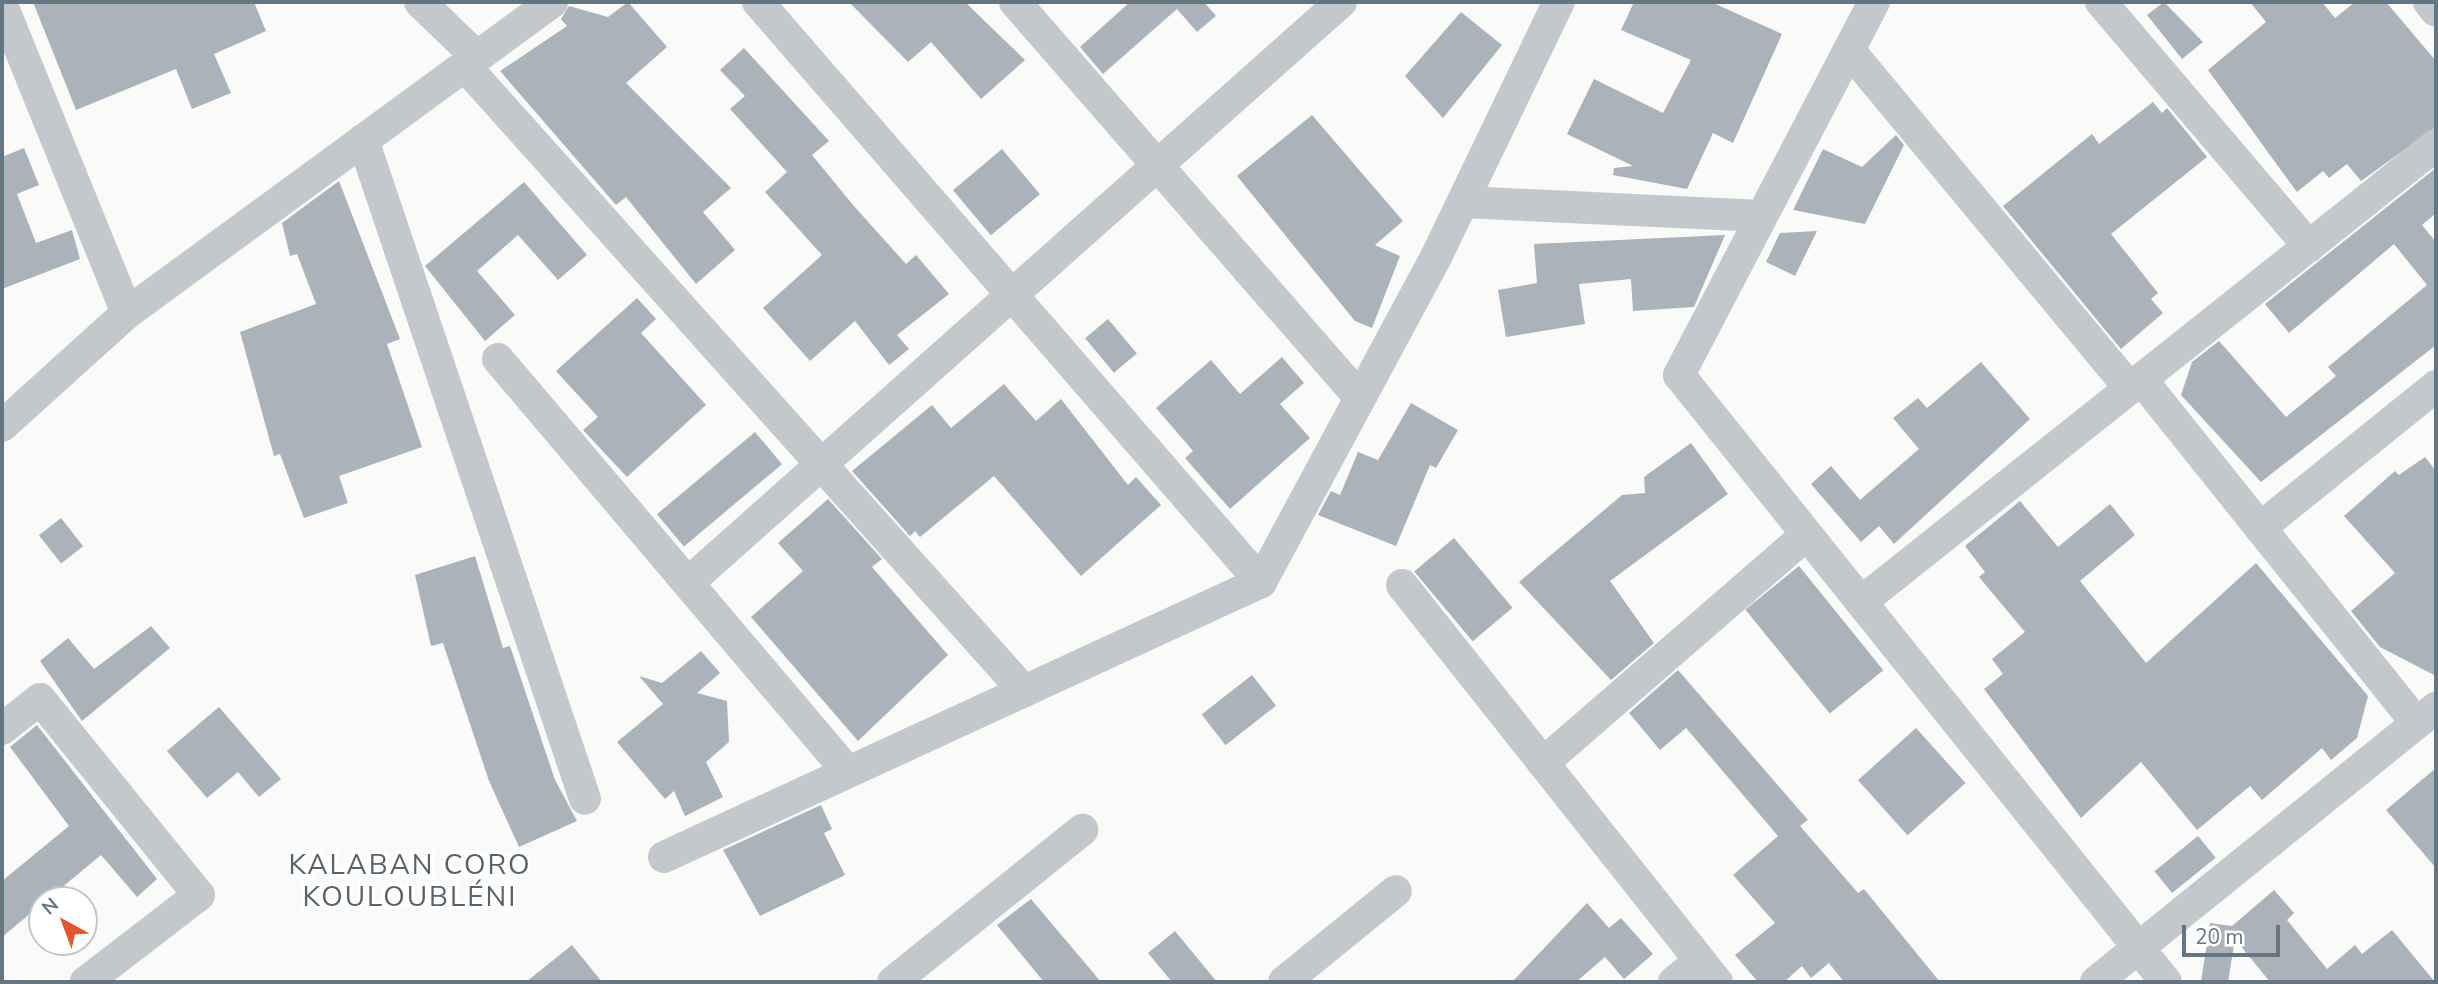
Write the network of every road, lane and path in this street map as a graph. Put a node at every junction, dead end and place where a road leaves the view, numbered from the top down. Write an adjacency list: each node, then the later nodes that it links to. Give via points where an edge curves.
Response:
1 (420, 2): 13 (street)
2 (552, 2): 13 (street)
3 (758, 2): 20 (street)
4 (1015, 2): 16 (street)
5 (1342, 2): 16 (street)
6 (1559, 2): 17 (street)
7 (1874, 2): 12 (street)
8 (2101, 2): 19 (street)
9 (2429, 2): 11 (street)
10 (2, 5): 21 (street)
11 (2436, 11)
12 (1849, 50): 18 (street); 23 (street)
13 (471, 61): 14 (street); 27 (street)
14 (363, 140): 21 (street); 39 (street)
15 (2436, 145): 19 (street)
16 (1157, 165): 20 (street); 25 (street)
17 (1463, 202): 18 (street); 25 (street)
18 (1762, 216): 29 (street, via 1679,374)
19 (2309, 246): 23 (street)
20 (1012, 295): 27 (street); 30 (street)
21 (127, 313): 26 (street)
22 (498, 359): 31 (street)
23 (2135, 384): 28 (street); 33 (street)
24 (2436, 386): 28 (street)
25 (1360, 398): 30 (street)
26 (2, 426)
27 (821, 465): 31 (street); 34 (street)
28 (2260, 528): 35 (street)
29 (1807, 534): 33 (street); 37 (street)
30 (1261, 582): 34 (street)
31 (688, 583): 38 (street)
32 (1402, 585): 37 (street)
33 (1861, 601): 43 (street)
34 (1024, 691): 38 (street)
35 (2427, 715): 43 (street)
36 (2, 729): 45 (street, via 40,699 199,895)
37 (1544, 763): 44 (street)
38 (848, 772): 41 (street)
39 (585, 799)
40 (1082, 830): 46 (street)
41 (664, 856)
42 (1396, 891): 47 (street)
43 (2138, 948): 49 (street); 50 (street)
44 (1709, 971): 48 (street)
45 (86, 982)
46 (893, 982)
47 (1284, 982)
48 (1674, 982)
49 (2096, 982)
50 (2166, 982)

